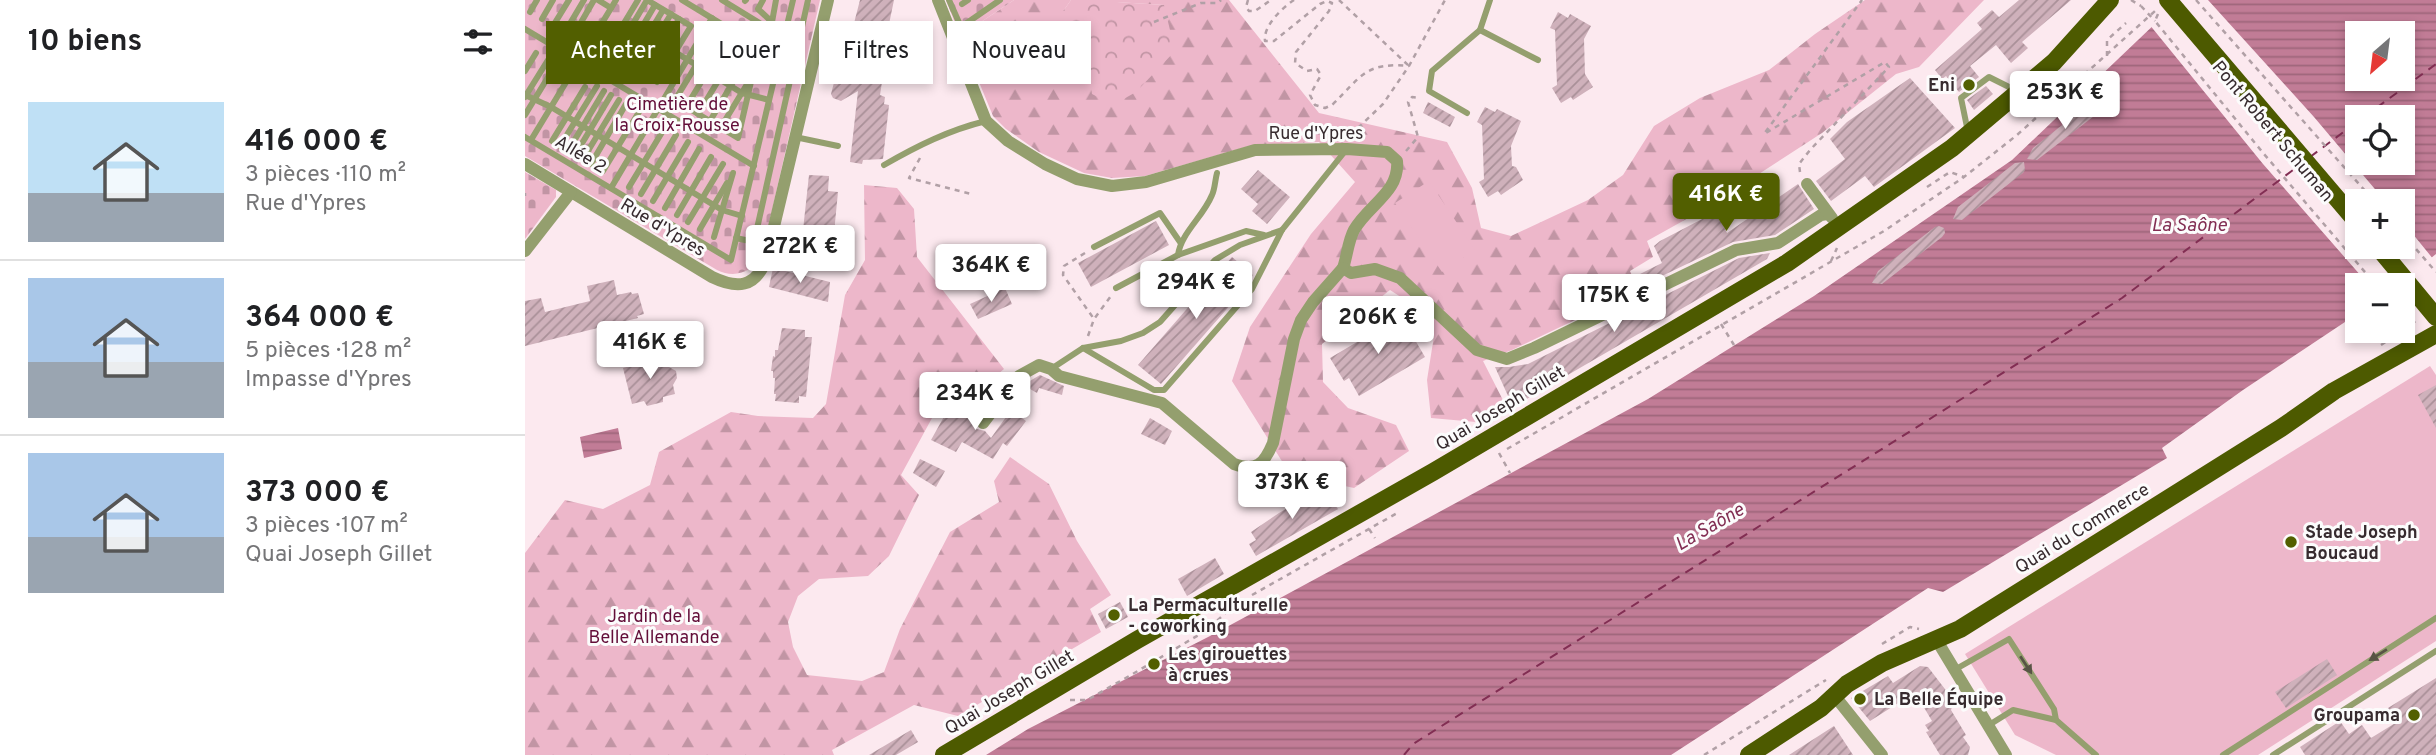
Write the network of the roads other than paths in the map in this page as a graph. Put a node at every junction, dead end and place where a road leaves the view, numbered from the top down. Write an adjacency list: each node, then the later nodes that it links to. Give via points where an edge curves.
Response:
1 (537, 0): 25 (lane)
2 (553, 0): 28 (lane)
3 (569, 0): 30 (lane)
4 (585, 0): 31 (lane)
5 (596, 0): 23 (lane); 32 (lane)
6 (616, 0): 23 (lane)
7 (638, 0): 34 (lane)
8 (647, 0): 22 (lane); 35 (lane)
9 (682, 0): 27 (lane)
10 (722, 0): 40 (lane)
11 (763, 0): 12 (lane, via 758,9 772,22)
12 (776, 0)
13 (793, 0): 41 (lane)
14 (808, 0): 42 (lane)
15 (828, 0): 95 (street, Rue d'Ypres)
16 (938, 0): 85 (street, Rue d'Ypres)
17 (949, 0): 18 (lane, via 961,27)
18 (1000, 0)
19 (1490, 0): 44 (lane)
20 (2110, 0): 68 (main road, Quai Joseph Gillet, via 2054,62)
21 (2164, 4): 132 (main road, Pont Robert Schuman)
22 (655, 5): 24 (lane); 36 (lane)
23 (611, 8): 33 (lane)
24 (663, 10): 26 (lane); 37 (lane)
25 (530, 12)
26 (671, 14): 29 (lane); 38 (lane)
27 (712, 18): 39 (lane); 49 (lane)
28 (542, 19)
29 (679, 19): 46 (lane, via 691,26)
30 (556, 21)
31 (572, 21)
32 (583, 21)
33 (603, 21)
34 (625, 21)
35 (635, 21)
36 (646, 21)
37 (656, 21)
38 (667, 21)
39 (717, 21)
40 (756, 21)
41 (788, 21)
42 (803, 21)
43 (525, 29): 45 (lane)
44 (1480, 30): 50 (lane); 80 (lane, via 1432,71 1429,91)
45 (546, 42)
46 (680, 44)
47 (536, 53): 54 (lane)
48 (680, 55): 49 (lane)
49 (688, 60): 52 (lane); 78 (lane)
50 (1538, 60)
51 (546, 63): 71 (lane)
52 (694, 64)
53 (694, 68): 77 (lane, via 675,100)
54 (525, 71)
55 (546, 80): 72 (lane)
56 (566, 84): 76 (lane)
57 (617, 84): 78 (lane)
58 (701, 84): 77 (lane)
59 (716, 84): 81 (lane)
60 (727, 84): 65 (lane)
61 (749, 84): 69 (lane)
62 (773, 84): 74 (lane)
63 (789, 84): 109 (lane)
64 (597, 86): 86 (lane)
65 (730, 86): 69 (lane); 84 (lane)
66 (585, 87): 83 (lane)
67 (604, 90): 87 (lane)
68 (2019, 92): 91 (main road, Quai Joseph Gillet); 91 (lane, via 1989,77 1961,98)
69 (745, 94): 74 (lane); 88 (lane); 88 (lane, via 738,138)
70 (611, 95): 90 (lane)
71 (525, 96): 72 (lane)
72 (534, 100): 76 (lane); 82 (lane)
73 (619, 100): 92 (lane)
74 (769, 100): 107 (lane)
75 (626, 104): 96 (lane)
76 (551, 107): 83 (lane); 94 (lane)
77 (687, 107): 81 (lane)
78 (659, 109): 106 (lane); 116 (lane)
79 (639, 112): 101 (lane)
80 (1467, 113)
81 (698, 114): 84 (lane)
82 (525, 115)
83 (567, 117): 86 (lane); 97 (lane)
84 (710, 121): 88 (lane)
85 (986, 121): 103 (street, Rue d'Ypres, via 1008,142 1045,164 1077,179 1112,186 1146,182 1255,150); 115 (lane, via 933,138)
86 (575, 122): 87 (lane); 99 (lane)
87 (582, 126): 90 (lane); 104 (lane)
88 (721, 127)
89 (664, 128): 111 (lane)
90 (590, 130): 92 (lane); 105 (lane)
91 (1969, 134): 138 (main road, Quai Joseph Gillet)
92 (598, 135): 96 (lane); 110 (lane)
93 (676, 135): 117 (lane)
94 (528, 138): 124 (lane, Allée 2)
95 (795, 138): 100 (lane); 126 (street, Rue d'Ypres, via 766,260 754,279 742,284 712,276)
96 (605, 140): 101 (lane); 113 (lane)
97 (552, 141)
98 (688, 142): 120 (lane)
99 (560, 146)
100 (838, 146)
101 (618, 147): 106 (lane); 118 (lane)
102 (699, 149): 121 (lane)
103 (1347, 149): 139 (lane); 148 (street, Rue d'Ypres, via 1387,152 1397,161 1398,175 1354,231)
104 (568, 150)
105 (575, 155)
106 (631, 155): 111 (lane); 124 (lane)
107 (757, 155): 109 (lane); 116 (lane)
108 (711, 157): 125 (lane)
109 (773, 158): 142 (lane, via 754,242)
110 (583, 159)
111 (644, 163): 117 (lane); 123 (lane)
112 (525, 164): 126 (street, Rue d'Ypres)
113 (591, 164)
114 (723, 164): 128 (lane)
115 (884, 165)
116 (754, 166): 135 (lane)
117 (655, 170): 120 (lane); 127 (lane)
118 (603, 172)
119 (1217, 173): 143 (lane, via 1212,195)
120 (667, 177): 121 (lane); 129 (lane)
121 (679, 184): 125 (lane); 131 (lane)
122 (1807, 184): 138 (street)
123 (629, 187)
124 (611, 188): 142 (lane, Allée 2, via 731,260)
125 (691, 191): 128 (lane); 134 (lane)
126 (571, 192): 145 (street)
127 (641, 194)
128 (703, 198): 130 (lane); 136 (lane)
129 (653, 201)
130 (714, 205): 133 (lane); 133 (lane, via 733,173); 137 (lane)
131 (665, 208)
132 (2345, 208)
133 (722, 210): 135 (lane); 141 (lane)
134 (677, 215)
135 (742, 216): 142 (lane)
136 (688, 222)
137 (700, 229)
138 (1835, 229): 148 (street, via 1821,215 1778,243 1736,250 1507,359 1477,350 1400,278 1374,269 1351,273); 162 (main road, Quai Joseph Gillet, via 1787,263 1445,465)
139 (1282, 230): 140 (lane); 152 (lane, via 1252,289 1164,390 1154,390)
140 (1266, 235): 146 (lane, via 1246,231); 152 (lane, via 1215,260 1160,321 1143,333)
141 (714, 237)
142 (736, 238)
143 (1180, 242): 144 (lane, via 1160,213); 146 (lane)
144 (1094, 247)
145 (525, 251)
146 (1178, 255): 149 (lane)
147 (2388, 259): 150 (main road)
148 (1343, 268): 153 (street, via 1301,320 1273,443 1258,466 1247,469 1234,464 1162,403 1059,376)
149 (1116, 288)
150 (2436, 317)
151 (2436, 334): 156 (main road, Quai du Commerce, via 2334,391 1972,622)
152 (1083, 348): 153 (lane)
153 (1051, 369): 154 (street, via 1039,365 1019,376)
154 (983, 423)
155 (2436, 618): 167 (lane, one-way to 167)
156 (1936, 639): 158 (street); 159 (main road, Quai du Commerce, via 1847,684)
157 (2436, 651): 168 (lane)
158 (1956, 669): 160 (lane, one-way to 160, via 2010,639 2055,709); 161 (street)
159 (1830, 688): 163 (main road, Quai du Commerce, via 1821,708); 164 (street)
160 (2056, 720): 161 (lane, via 2013,710); 166 (lane)
161 (1989, 725): 165 (street)
162 (944, 755)
163 (1749, 755)
164 (1882, 755)
165 (2006, 755)
166 (2096, 755)
167 (2223, 755)
168 (2273, 755)

